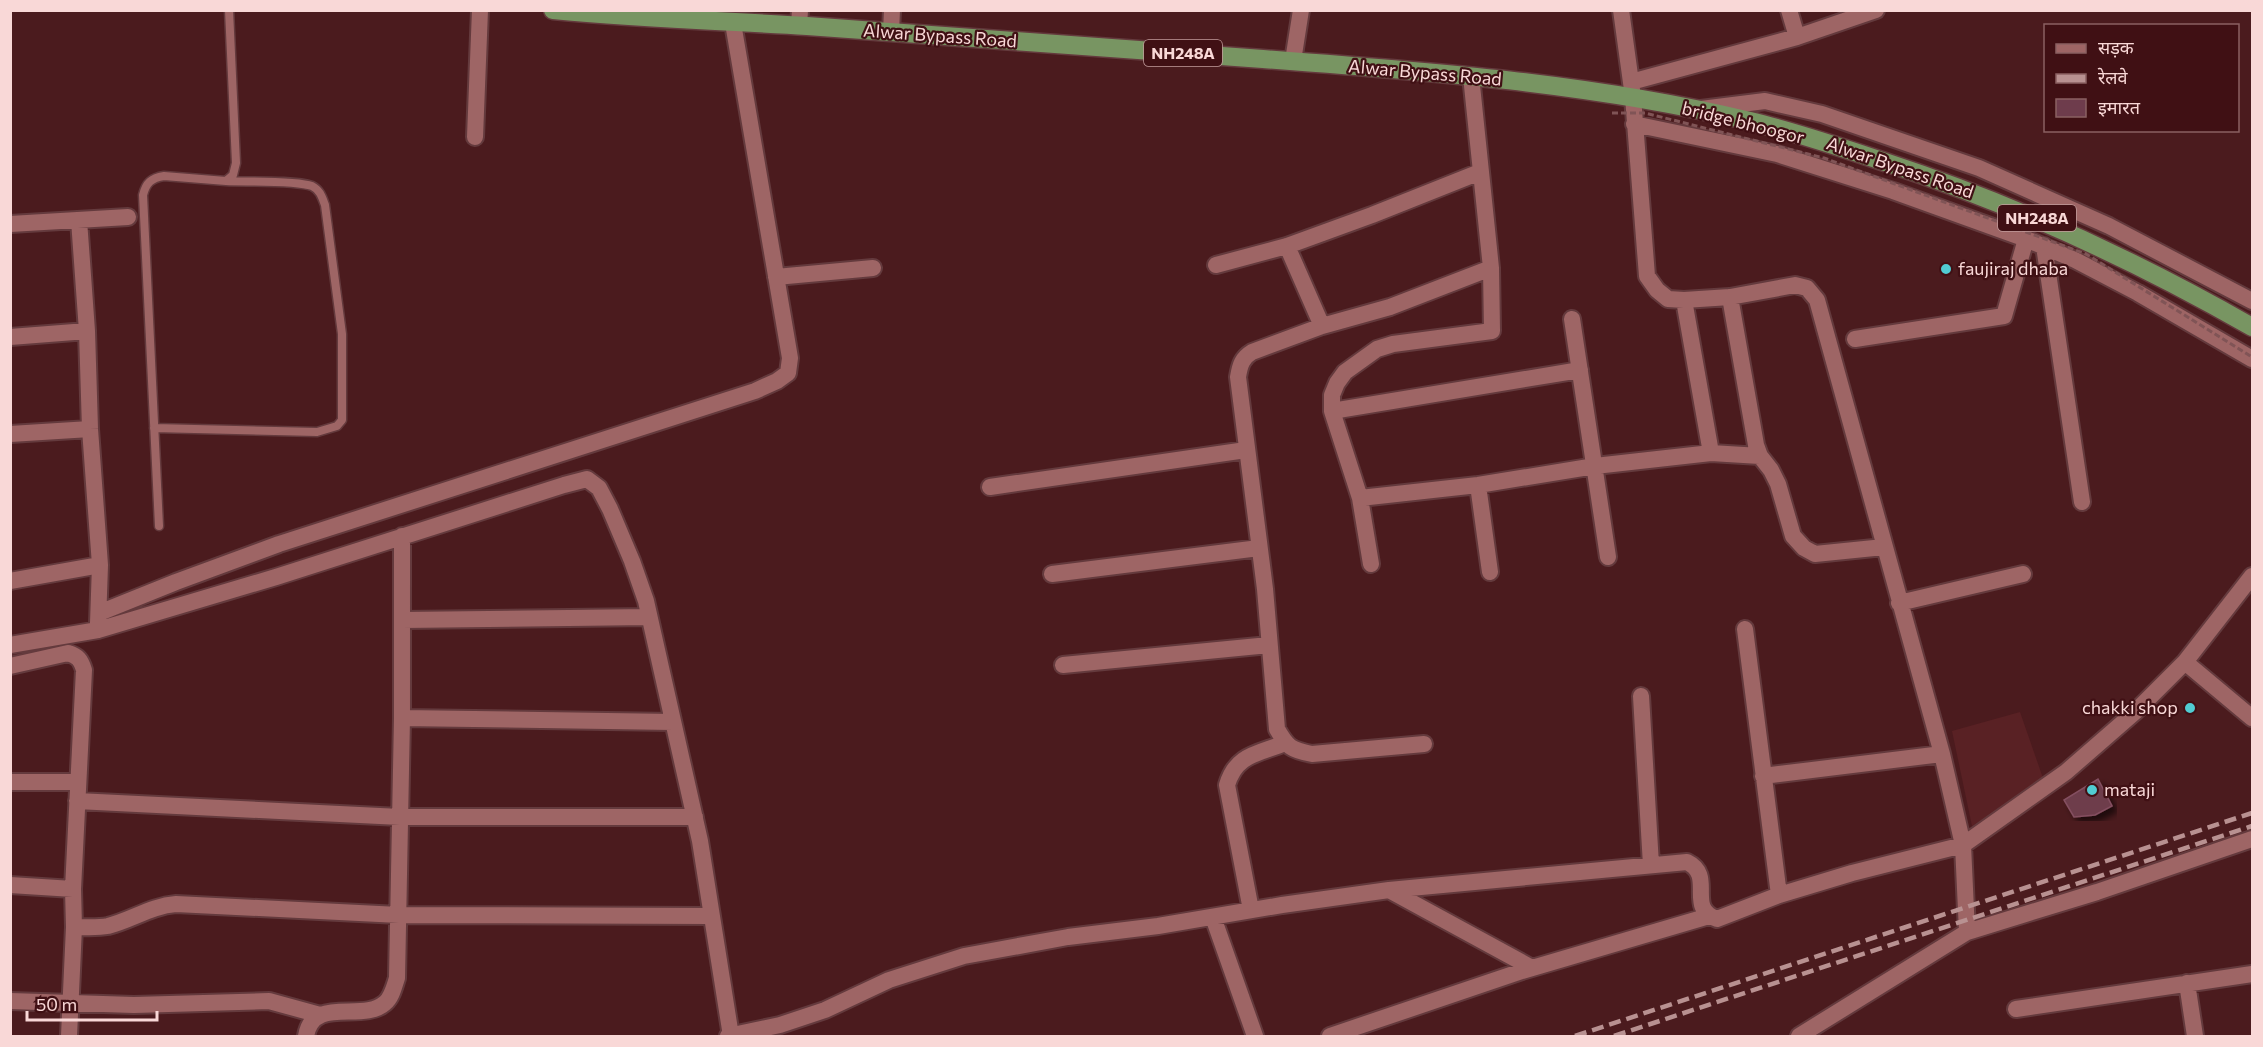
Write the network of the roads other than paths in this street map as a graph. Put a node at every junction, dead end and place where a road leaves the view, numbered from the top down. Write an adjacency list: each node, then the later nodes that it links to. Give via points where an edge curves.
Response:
1 (229, 10): 20 (lane, via 236,163 233,175)
2 (480, 10): 18 (street)
3 (553, 10): 10 (highway, Alwar Bypass Road / NH248A)
4 (892, 10): 11 (street)
5 (1301, 10): 13 (street)
6 (1621, 10): 15 (street)
7 (1789, 10): 12 (street)
8 (1876, 10): 12 (street)
9 (800, 18): 10 (highway, Alwar Bypass Road / NH248A); 11 (highway, Alwar Bypass Road / NH248A)
10 (734, 23): 30 (street)
11 (891, 32): 13 (highway, Alwar Bypass Road / NH248A)
12 (1797, 37): 15 (street)
13 (1293, 62): 14 (highway, Alwar Bypass Road / NH248A)
14 (1472, 76): 15 (highway, Alwar Bypass Road / NH248A); 19 (street)
15 (1632, 89): 16 (highway, Alwar Bypass Road / NH248A); 17 (street)
16 (1696, 110): 33 (street, via 1765,100 1822,114 1978,168 2109,226); 36 (highway, Alwar Bypass Road / NH248A, via 1809,136 2031,215 2110,251)
17 (1634, 124): 24 (street, via 1777,154); 32 (street, via 1647,276 1668,298)
18 (475, 137)
19 (1480, 172): 25 (street); 29 (street)
20 (226, 181): 43 (lane, via 164,176 146,184 143,195); 43 (lane, via 297,184 312,186 320,192 340,311 342,420 337,426 316,432)
21 (128, 217): 22 (street)
22 (79, 220): 23 (street); 37 (street)
23 (10, 224)
24 (2026, 239): 26 (street); 39 (street, via 2004,316)
25 (1287, 246): 27 (street); 35 (street)
26 (2044, 246): 40 (street); 53 (street)
27 (1216, 265)
28 (873, 268): 30 (street)
29 (1491, 268): 35 (street, via 1390,307); 42 (street, via 1492,331 1377,349 1345,372 1337,383)
30 (776, 277): 69 (street, via 790,358 788,373 777,381 754,392 279,544 176,582)
31 (1730, 297): 32 (street); 48 (street); 56 (street, via 1795,285 1807,288 1817,300)
32 (1684, 300): 47 (street)
33 (2253, 301)
34 (1572, 319): 41 (street)
35 (1322, 326): 46 (street, via 1245,356 1238,377)
36 (2253, 327)
37 (87, 331): 38 (street); 44 (street)
38 (10, 337)
39 (1855, 339)
40 (2253, 358)
41 (1580, 370): 42 (street); 49 (street)
42 (1332, 411): 52 (street)
43 (154, 428): 54 (lane)
44 (90, 429): 45 (street); 60 (street)
45 (10, 434)
46 (1246, 450): 51 (street); 57 (street)
47 (1711, 453): 48 (street); 49 (street)
48 (1760, 456): 56 (street, via 1772,470 1793,536 1804,548 1815,554)
49 (1595, 466): 50 (street); 58 (street)
50 (1478, 485): 52 (street); 61 (street)
51 (990, 487)
52 (1360, 498): 59 (street)
53 (2082, 502)
54 (159, 526)
55 (402, 536): 67 (street, via 587,479 599,488 610,509 632,561); 68 (street); 69 (street, via 276,577)
56 (1884, 547): 66 (street)
57 (1259, 548): 62 (street); 72 (street)
58 (1608, 557)
59 (1371, 564)
60 (100, 566): 65 (street); 69 (street)
61 (1491, 572)
62 (1052, 574)
63 (2023, 574): 66 (street)
64 (2253, 576): 73 (street)
65 (10, 581)
66 (1899, 603): 82 (street)
67 (649, 617): 68 (street); 79 (street)
68 (402, 620): 77 (street)
69 (98, 621): 71 (street)
70 (1745, 628): 83 (street)
71 (10, 645)
72 (1269, 645): 74 (street); 80 (street, via 1276,729)
73 (2185, 662): 78 (street); 90 (street, via 2066,772)
74 (1063, 665)
75 (10, 666): 85 (street, via 68,653 81,661 84,670)
76 (1641, 696): 91 (street)
77 (402, 718): 79 (street); 87 (street)
78 (2253, 718)
79 (673, 722): 88 (street)
80 (1285, 743): 81 (street, via 1295,751 1312,754); 96 (street, via 1240,761 1227,785)
81 (1424, 744)
82 (1942, 754): 83 (street); 90 (street)
83 (1763, 776): 95 (street)
84 (10, 782): 85 (street)
85 (78, 782): 86 (street)
86 (77, 801): 87 (street); 93 (street)
87 (400, 817): 88 (street); 97 (street)
88 (695, 818): 98 (street)
89 (2253, 839): 102 (street)
90 (1963, 845): 95 (street); 102 (street)
91 (1652, 865): 94 (street); 100 (street, via 1687,862 1695,866 1700,874 1702,908)
92 (10, 885): 93 (street)
93 (73, 889): 101 (street)
94 (1389, 890): 96 (street); 103 (street)
95 (1779, 895): 100 (street, via 1717,919)
96 (1251, 910): 99 (street)
97 (399, 915): 98 (street); 101 (street, via 176,904 110,925); 109 (street, via 397,978 392,994 373,1009)
98 (712, 916): 112 (street)
99 (1213, 916): 112 (street, via 964,956 889,980 825,1010); 113 (street)
100 (1709, 916): 103 (street)
101 (74, 927): 107 (street)
102 (1967, 932): 115 (street)
103 (1532, 968): 114 (street)
104 (2253, 974): 105 (street)
105 (2187, 983): 108 (street); 116 (street)
106 (10, 1001): 107 (street)
107 (71, 1004): 109 (street, via 269,1002); 110 (street)
108 (2016, 1009)
109 (320, 1015): 111 (street, via 312,1021)
110 (69, 1036)
111 (306, 1036)
112 (730, 1036)
113 (1255, 1036)
114 (1330, 1036)
115 (1799, 1036)
116 (2195, 1036)

